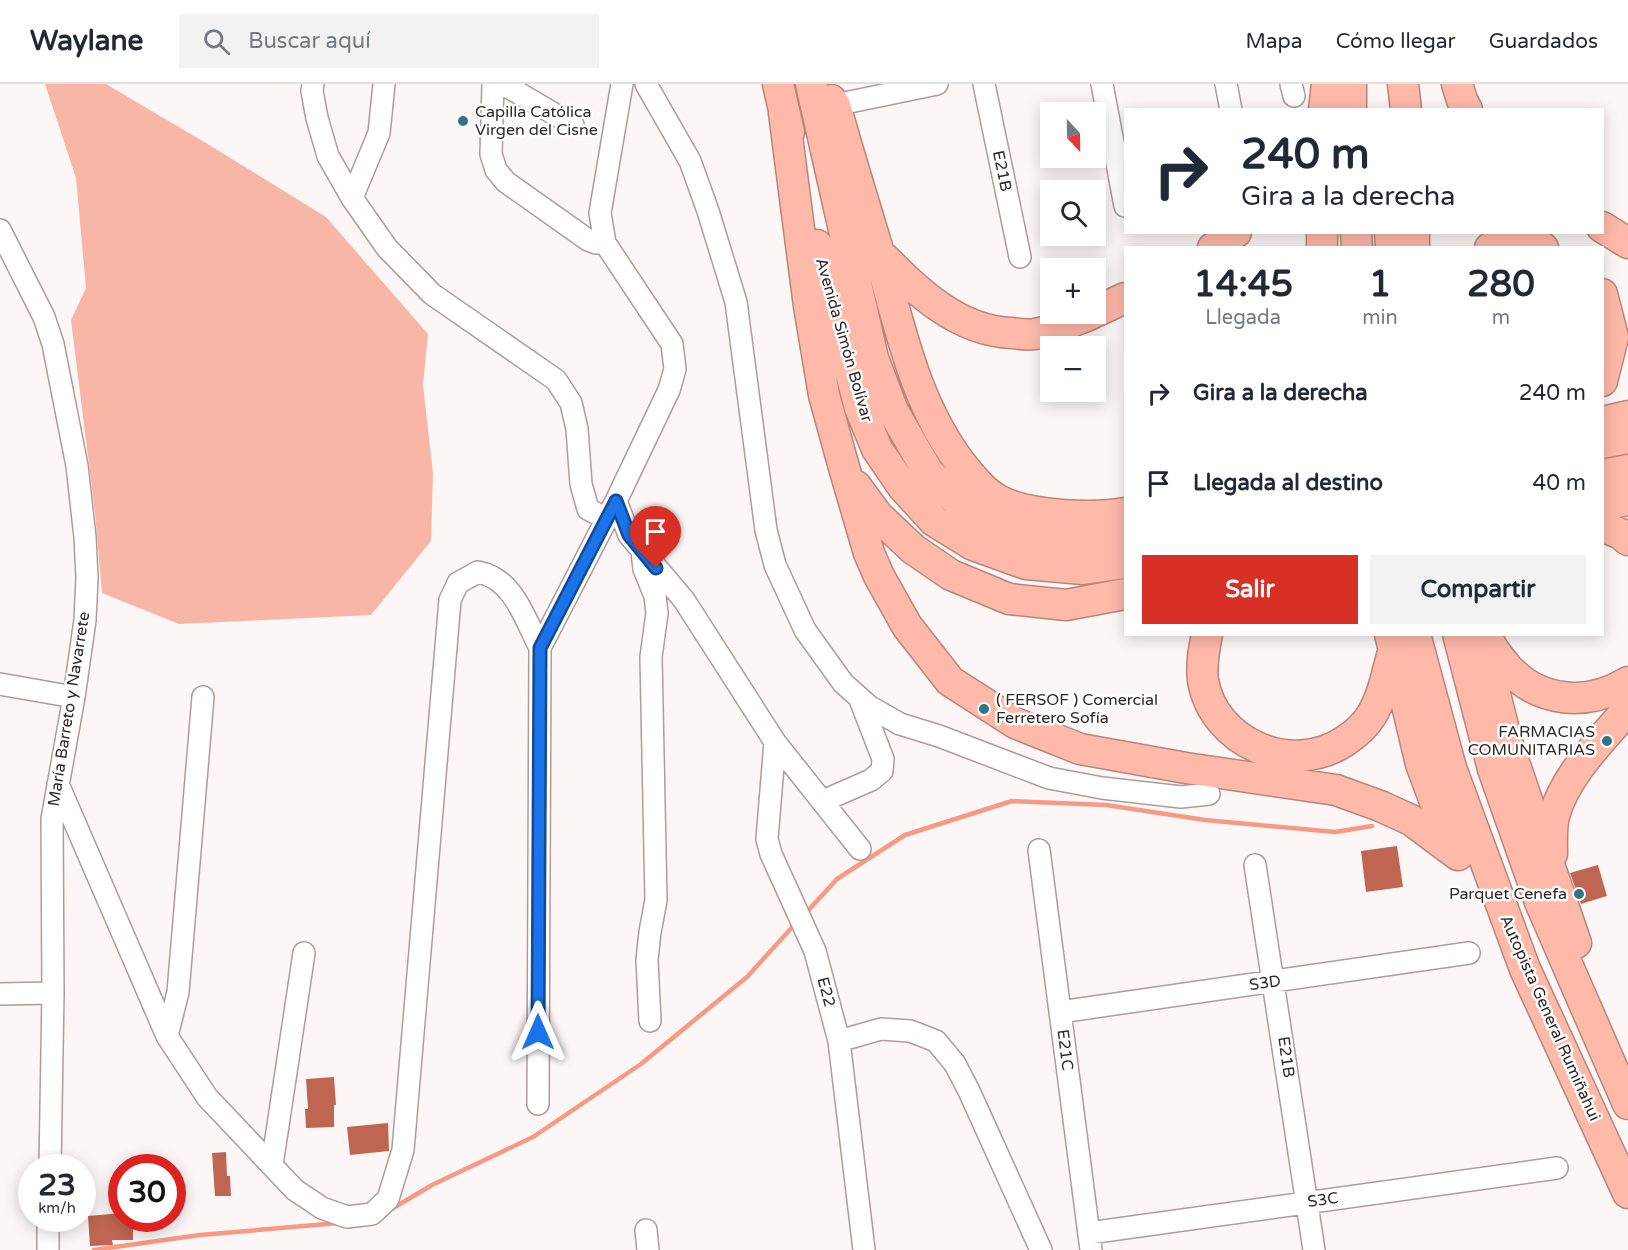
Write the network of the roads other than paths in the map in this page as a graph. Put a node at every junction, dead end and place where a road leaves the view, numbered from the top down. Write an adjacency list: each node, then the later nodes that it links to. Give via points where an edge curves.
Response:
1 (313, 84): 23 (street, via 317,118 328,156)
2 (384, 84): 23 (street, via 379,133)
3 (493, 84): 28 (street, via 491,154 496,170 506,182 588,240)
4 (503, 84): 22 (street)
5 (622, 84): 28 (street, via 600,213)
6 (646, 84): 67 (street, via 690,161 736,303 766,530 775,565 805,630 843,683)
7 (777, 84): 21 (highway, Avenida Simón Bolívar)
8 (811, 84): 52 (highway, Avenida Simón Bolívar, via 873,358 893,411 928,472 970,514 1022,536 1081,542)
9 (937, 84): 16 (street)
10 (984, 84): 34 (street, E21B)
11 (1102, 84): 24 (street)
12 (1226, 84): 17 (street)
13 (1327, 84): 18 (highway)
14 (1351, 84): 19 (highway)
15 (1457, 84): 20 (highway)
16 (826, 95): 33 (highway)
17 (1231, 108)
18 (1324, 108)
19 (1351, 108)
20 (1466, 108)
21 (784, 113): 45 (highway, via 822,384); 55 (highway, Avenida Simón Bolívar, via 860,408 877,449 903,487 934,521 973,545 1026,564 1083,569)
22 (573, 125)
23 (352, 198): 49 (street, via 387,248 432,294 556,380 571,404 588,509 599,515)
24 (1124, 201)
25 (1604, 228): 29 (highway)
26 (0, 230): 65 (street, María Barreto y Navarrete, via 48,328 77,466 87,578)
27 (1233, 234): 30 (highway)
28 (605, 243): 49 (street, via 672,344 675,369 669,390)
29 (1628, 243)
30 (1216, 246)
31 (1493, 246): 32 (highway)
32 (1540, 246)
33 (878, 252): 38 (highway, via 937,306 969,323 1000,333 1033,334); 50 (highway, via 925,404 948,449 978,485 1000,501 1032,511 1086,516)
34 (1020, 257)
35 (1124, 298): 37 (highway)
36 (1604, 302): 39 (highway, via 1613,337)
37 (1106, 307)
38 (1066, 324)
39 (1604, 373)
40 (1628, 416): 41 (highway)
41 (1604, 422)
42 (1628, 438): 43 (highway)
43 (1604, 443)
44 (1628, 470): 46 (highway)
45 (845, 471): 56 (highway, via 878,516 913,549 951,575 1009,599 1066,605); 75 (highway, via 869,553 907,626 950,681 1015,723 1080,749 1336,790 1411,820)
46 (1604, 475)
47 (1628, 500): 48 (highway)
48 (1604, 505)
49 (613, 508): 54 (street); 62 (street)
50 (1124, 513)
51 (1604, 527): 53 (highway)
52 (1124, 537)
53 (1628, 540)
54 (642, 552): 69 (street, via 684,600); 85 (street, via 657,613 651,657 656,900 647,960)
55 (1124, 563)
56 (1124, 594)
57 (1207, 636): 61 (highway, via 1203,680 1216,713 1229,728 1260,749 1300,757 1338,746 1370,718)
58 (1459, 636): 87 (highway, via 1493,769 1540,902)
59 (1480, 636): 77 (highway, via 1507,742)
60 (1487, 636): 63 (highway, via 1491,649 1518,679 1548,695 1591,697)
61 (1400, 639): 75 (highway, via 1420,764); 80 (highway, Autopista General Rumiñahui)
62 (540, 648): 89 (street); 92 (street, via 511,592 500,580 478,572 458,583 450,600 403,1150 388,1199 372,1214 347,1217 322,1208 295,1190)
63 (1628, 682)
64 (0, 684): 65 (street)
65 (74, 697): 70 (street, María Barreto y Navarrete)
66 (203, 697): 86 (street, via 178,992)
67 (859, 697): 71 (street, via 900,724 1049,778 1181,797); 72 (street, via 883,759 882,771 871,780)
68 (1628, 709): 77 (highway, via 1565,790 1554,818)
69 (776, 742): 72 (street); 88 (street, E22, via 767,839 815,951)
70 (58, 784): 82 (street, María Barreto y Navarrete, via 52,819); 86 (street)
71 (1209, 794)
72 (823, 801): 73 (street)
73 (860, 849)
74 (1039, 850): 84 (street, E21C)
75 (1458, 855): 80 (highway, via 1499,941)
76 (1256, 865): 81 (street, E21B)
77 (1551, 866): 87 (highway, via 1600,1014)
78 (304, 953): 92 (street)
79 (1469, 953): 81 (street, S3D)
80 (1525, 969): 94 (highway, Autopista General Rumiñahui)
81 (1275, 981): 84 (street, S3D); 95 (street, E21B)
82 (53, 993): 83 (street); 91 (street, María Barreto y Navarrete)
83 (0, 994)
84 (1060, 1012): 97 (street, E21C)
85 (650, 1021)
86 (167, 1036): 92 (street, via 207,1097)
87 (1600, 1040): 90 (highway)
88 (839, 1041): 99 (street, E22); 100 (street, via 881,1029 910,1030 936,1041 955,1064 969,1091)
89 (538, 1104)
90 (1628, 1104)
91 (50, 1154)
92 (272, 1165)
93 (1557, 1168): 95 (street, S3C)
94 (1628, 1193)
95 (1307, 1202): 97 (street, S3C); 101 (street, E21B)
96 (48, 1232): 98 (street)
97 (1090, 1241)
98 (48, 1250)
99 (864, 1250)
100 (1041, 1250)
101 (1314, 1250)

